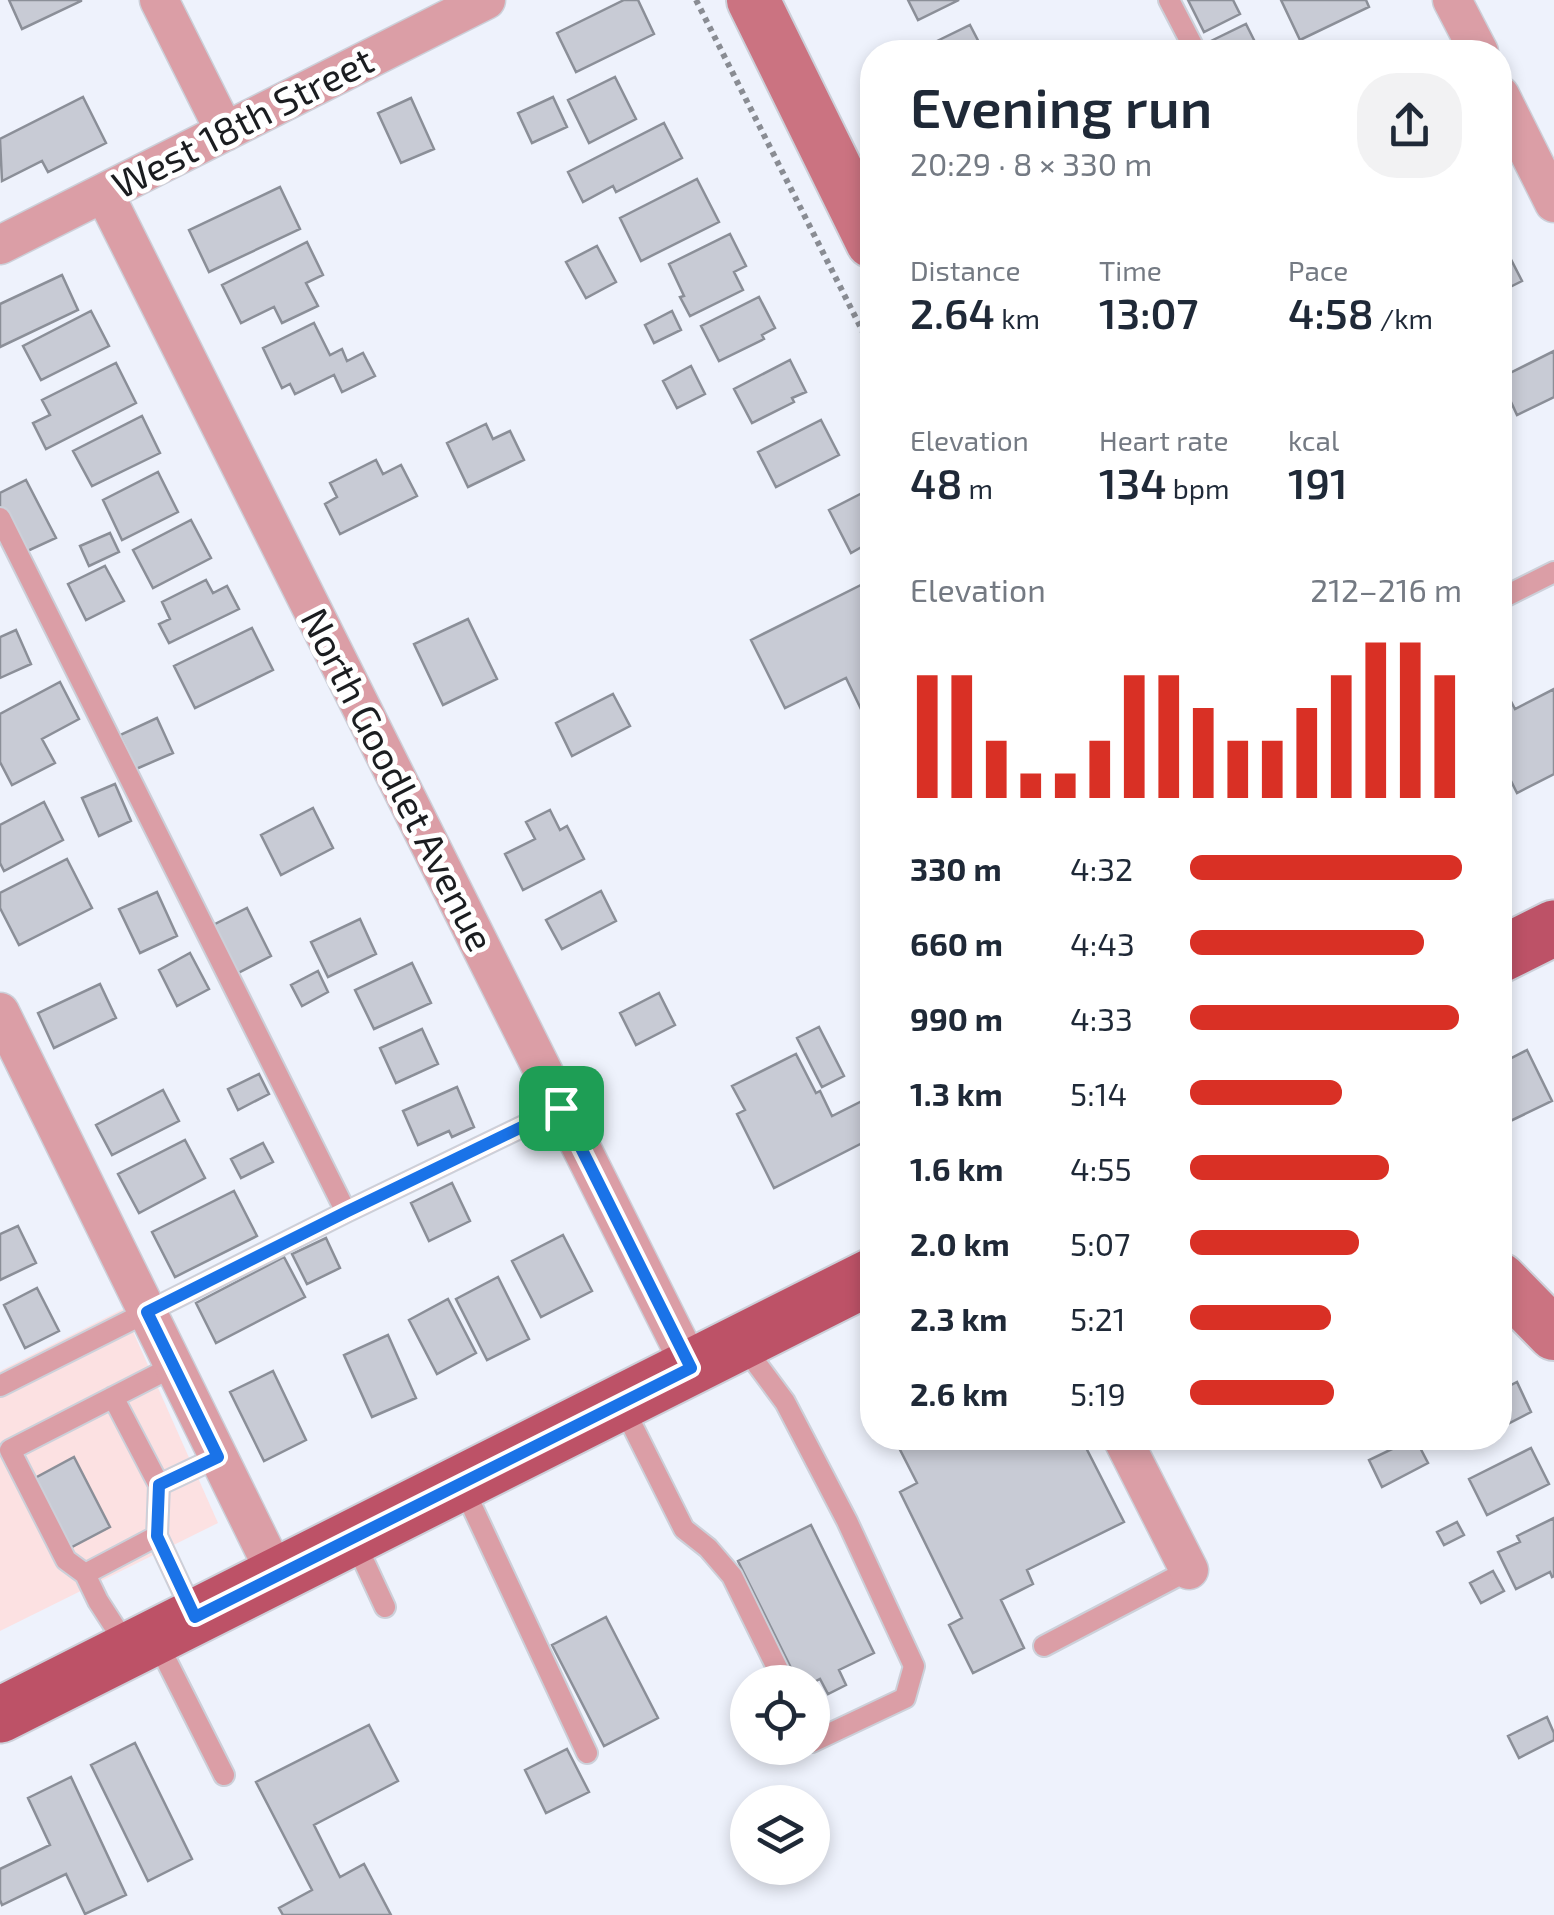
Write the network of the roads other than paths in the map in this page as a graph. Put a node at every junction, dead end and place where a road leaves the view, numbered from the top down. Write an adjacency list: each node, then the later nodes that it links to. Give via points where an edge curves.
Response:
1 (159, 0): 9 (street)
2 (753, 0): 12 (main road)
3 (1169, 0): 6 (lane)
4 (1452, 0): 7 (street)
5 (462, 5): 9 (street, West 18th Street)
6 (1190, 40)
7 (1472, 40)
8 (1512, 119): 11 (street)
9 (225, 132): 10 (street, West 18th Street)
10 (104, 193): 13 (street, West 18th Street); 20 (street, North Goodlet Avenue)
11 (1554, 203)
12 (860, 218)
13 (1, 243)
14 (0, 518): 21 (lane)
15 (1554, 572): 16 (lane)
16 (1512, 593)
17 (1554, 928): 18 (main road)
18 (1512, 949)
19 (0, 1012): 24 (street)
20 (561, 1108): 21 (lane); 28 (street, North Goodlet Avenue)
21 (346, 1212): 24 (lane)
22 (860, 1282): 26 (main road)
23 (1512, 1291): 25 (main road)
24 (147, 1312): 27 (street); 29 (lane)
25 (1554, 1334)
26 (740, 1342): 28 (main road); 46 (lane, via 784,1402 914,1666 905,1698)
27 (174, 1366): 30 (lane); 33 (street)
28 (691, 1368): 31 (main road)
29 (0, 1386)
30 (113, 1397): 35 (lane); 39 (lane, via 10,1450 66,1560)
31 (621, 1403): 34 (main road); 44 (lane, via 684,1530 732,1576)
32 (1128, 1450): 38 (street)
33 (218, 1457): 35 (lane); 40 (street)
34 (461, 1483): 37 (main road); 47 (lane)
35 (159, 1485): 36 (lane)
36 (157, 1536): 39 (lane); 42 (lane)
37 (353, 1538): 40 (main road); 41 (lane)
38 (1189, 1570): 43 (lane)
39 (84, 1574): 42 (lane, via 98,1601)
40 (277, 1576): 42 (main road)
41 (385, 1608)
42 (160, 1635): 45 (main road); 48 (lane)
43 (1044, 1646)
44 (776, 1665)
45 (0, 1714)
46 (830, 1733)
47 (587, 1752)
48 (224, 1775)

